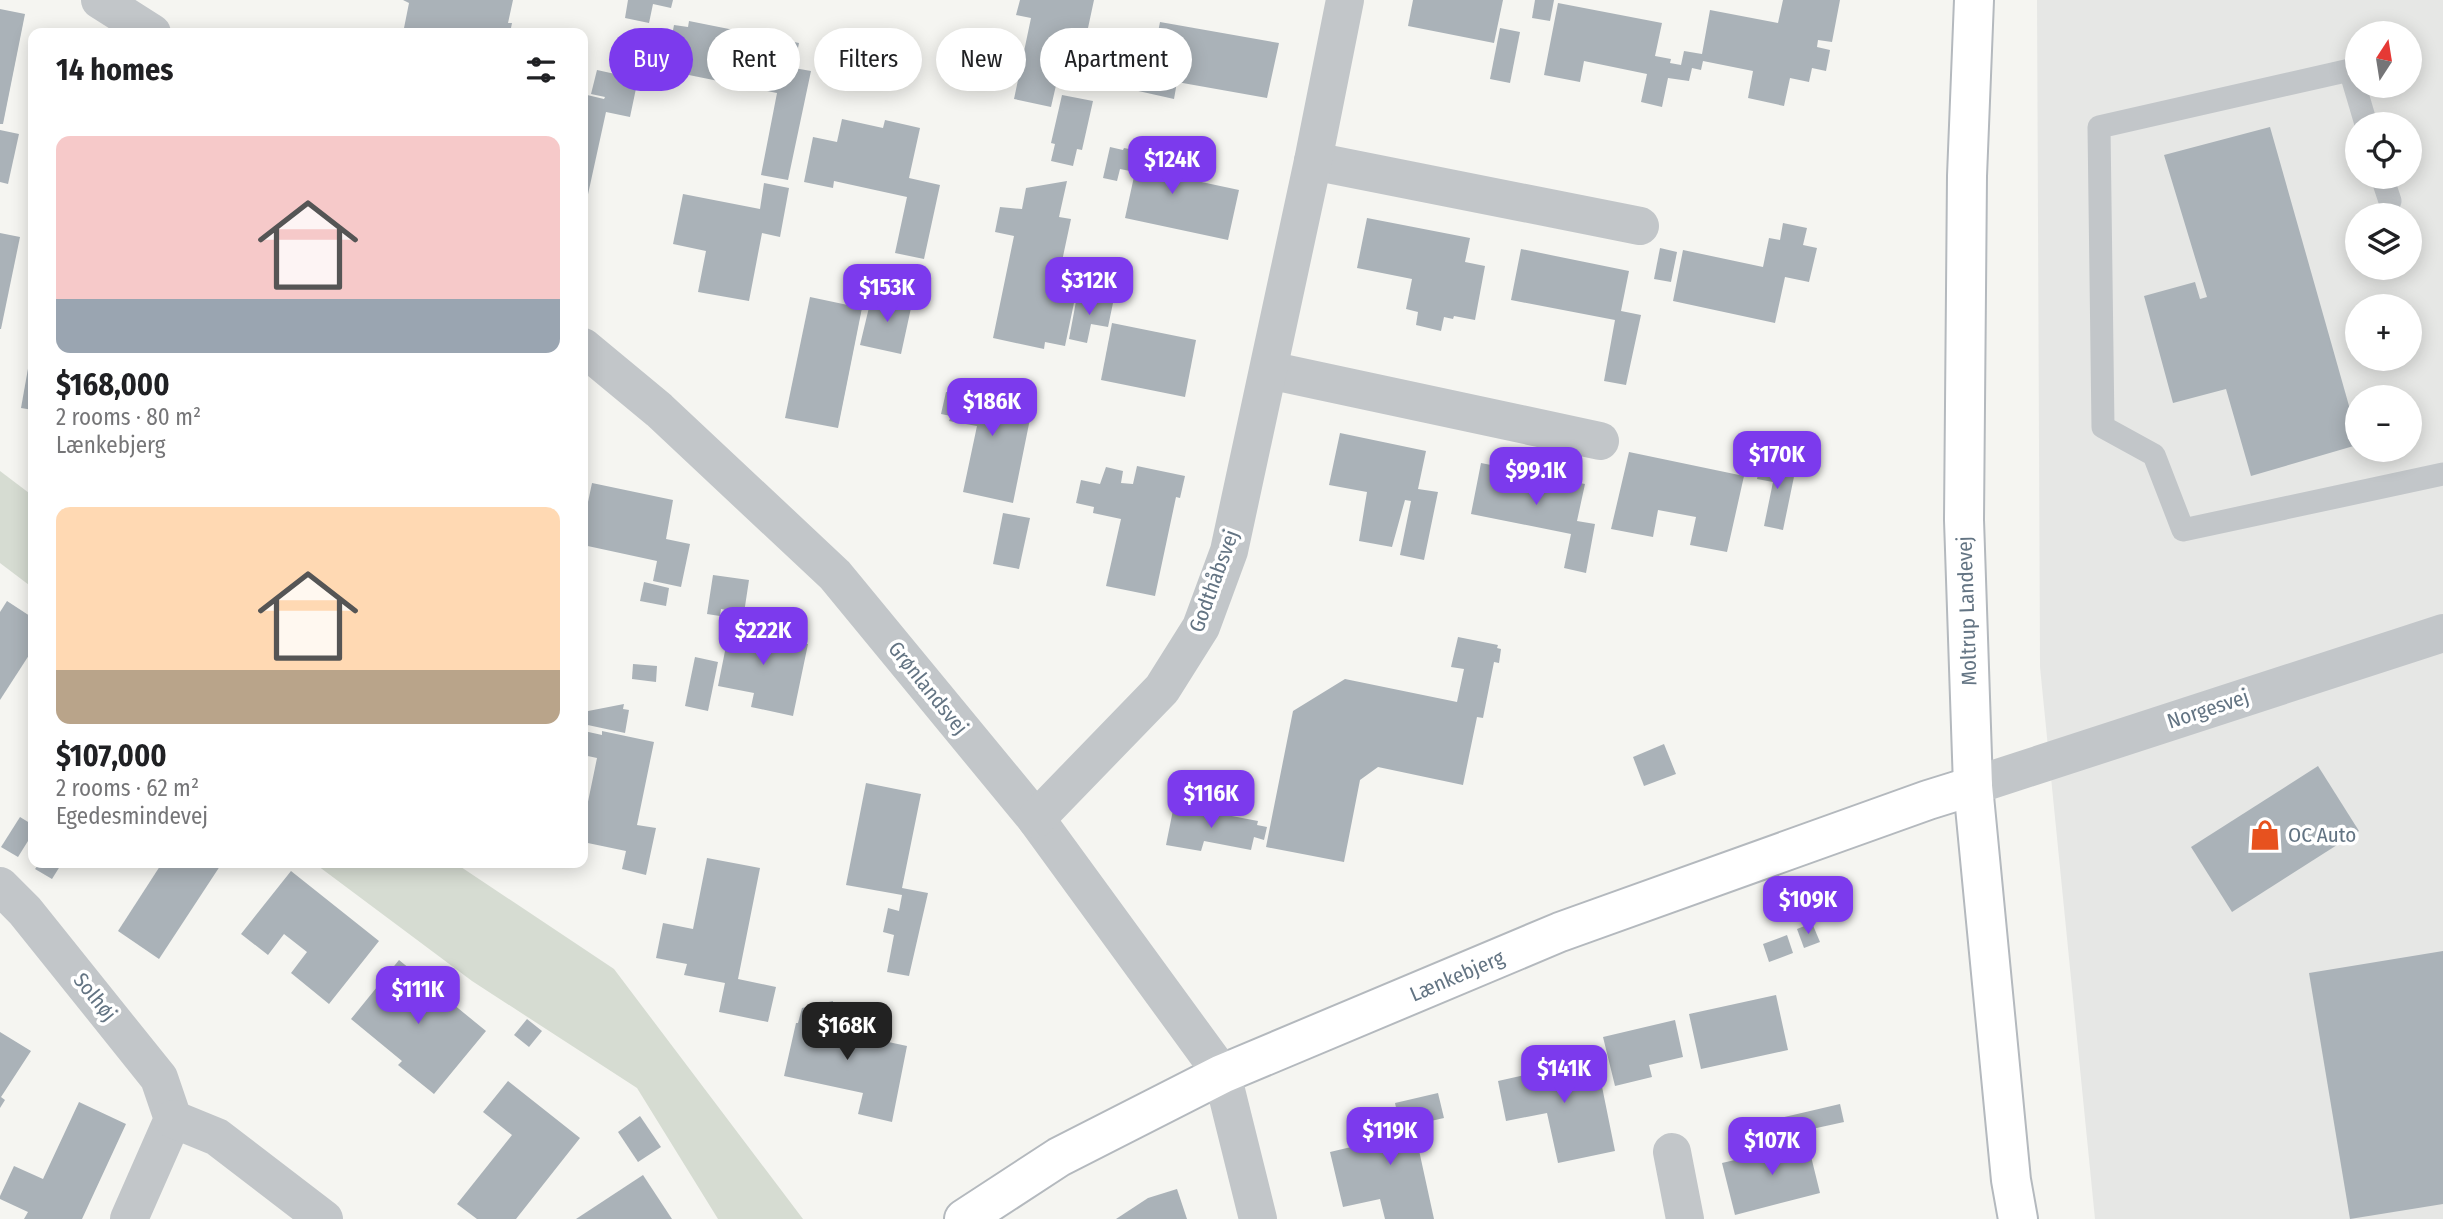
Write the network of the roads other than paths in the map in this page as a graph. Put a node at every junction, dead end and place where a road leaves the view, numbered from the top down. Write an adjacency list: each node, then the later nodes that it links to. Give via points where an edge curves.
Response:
1 (100, 0): 4 (street)
2 (1974, 0): 15 (street, Moltrup Landevej, via 1967,176 1964,520)
3 (1338, 2): 6 (street, Godthåbsvej)
4 (144, 28)
5 (2362, 112): 13 (lane, via 2350,70 2099,127 2103,427 2154,455 2183,530)
6 (1314, 161): 9 (street); 11 (street, Godthåbsvej)
7 (2386, 189): 8 (lane)
8 (2390, 201)
9 (1640, 226)
10 (588, 351): 16 (street, Grønlandsvej, via 659,410 835,575)
11 (1269, 370): 12 (street); 16 (street, Godthåbsvej, via 1229,551 1200,627 1161,689)
12 (1601, 441)
13 (2443, 474)
14 (2443, 633): 15 (street, Norgesvej)
15 (1973, 786): 18 (street, Lænkebjerg, via 1560,932); 26 (street, Moltrup Landevej)
16 (1035, 819): 18 (street, Grønlandsvej)
17 (0, 886): 19 (street, Solhøj, via 159,1078)
18 (1222, 1074): 23 (street, Lænkebjerg, via 1059,1157); 24 (street)
19 (173, 1119): 21 (street); 22 (street, via 217,1137)
20 (1672, 1152): 25 (street)
21 (129, 1219)
22 (324, 1219)
23 (964, 1219)
24 (1258, 1219)
25 (1685, 1219)
26 (2018, 1219)

